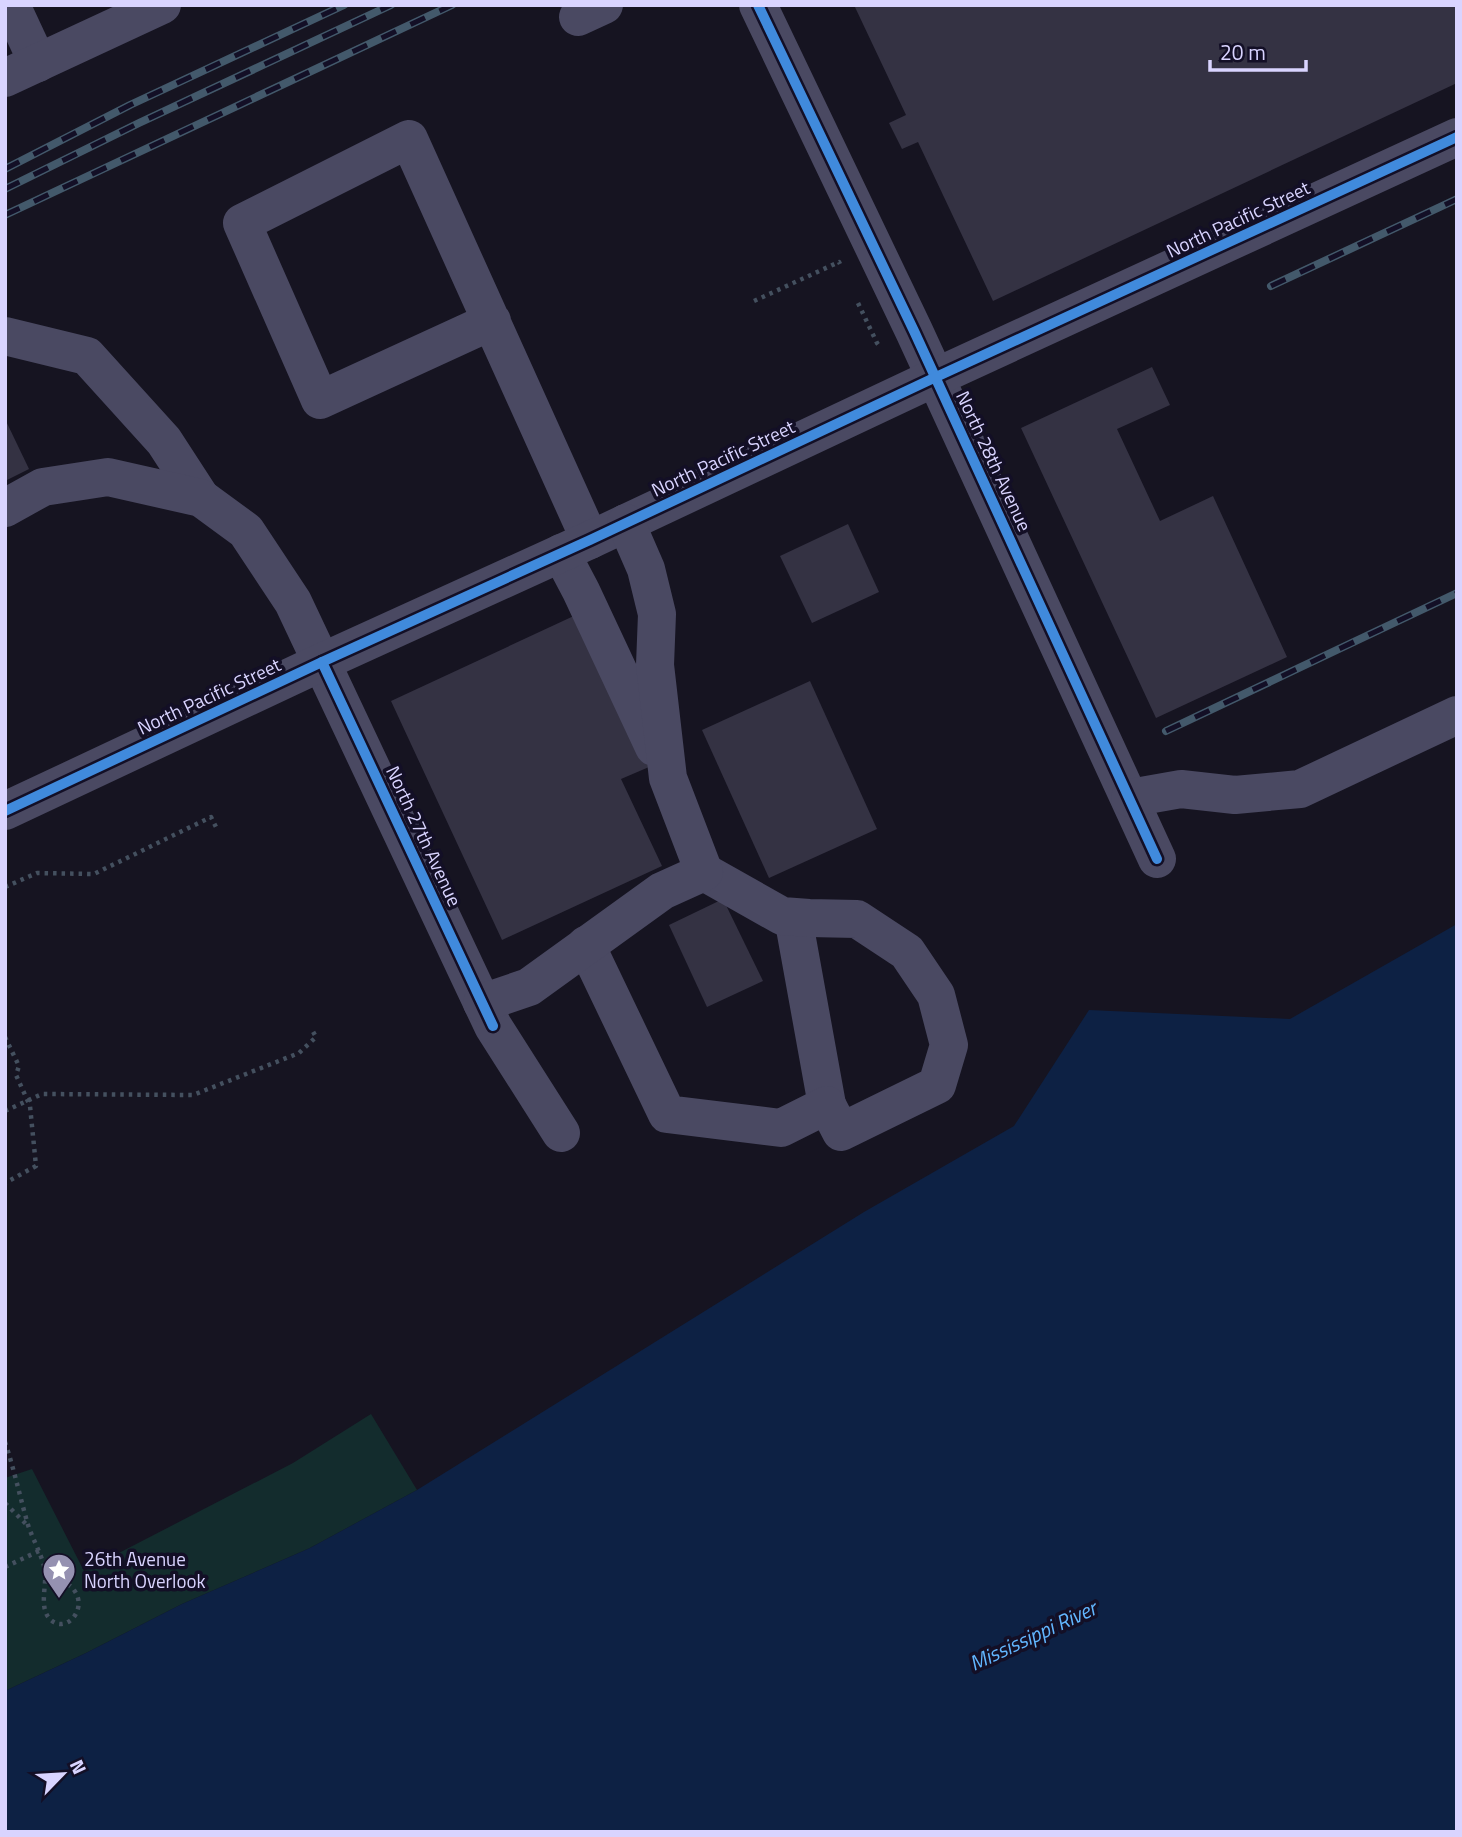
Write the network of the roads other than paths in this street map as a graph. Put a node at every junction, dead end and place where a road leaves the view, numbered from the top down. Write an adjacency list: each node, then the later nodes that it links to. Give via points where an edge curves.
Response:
1 (11, 5): 4 (street)
2 (162, 5): 4 (street)
3 (758, 5): 8 (street, North 28th Avenue)
4 (22, 70)
5 (1457, 137): 8 (street, North Pacific Street)
6 (492, 321): 6 (street, via 409,139 242,223 320,400); 12 (street)
7 (5, 336): 9 (street, via 87,356 164,441)
8 (936, 377): 11 (street, North Pacific Street); 16 (street, North 28th Avenue)
9 (201, 498): 10 (street, via 108,477 43,486); 13 (street, North 27th Avenue, via 246,531 293,602)
10 (5, 508)
11 (626, 523): 12 (street, North Pacific Street); 15 (street, via 646,569 657,614 655,665)
12 (576, 546): 13 (street, North Pacific Street); 15 (street, via 581,591)
13 (323, 662): 17 (street, North Pacific Street); 22 (street, North 27th Avenue)
14 (1457, 715): 16 (street, via 1300,789 1234,795 1181,789)
15 (668, 778): 19 (street)
16 (1130, 798): 18 (street, North 28th Avenue)
17 (5, 811)
18 (1157, 859)
19 (705, 872): 20 (street, via 782,916); 21 (street, via 662,891)
20 (793, 917): 23 (street); 23 (street, via 857,919 907,952 936,995 949,1045 937,1085)
21 (586, 945): 22 (street); 23 (street, via 667,1114 781,1128)
22 (488, 1014): 24 (street, North 27th Avenue)
23 (834, 1119)
24 (561, 1133)

